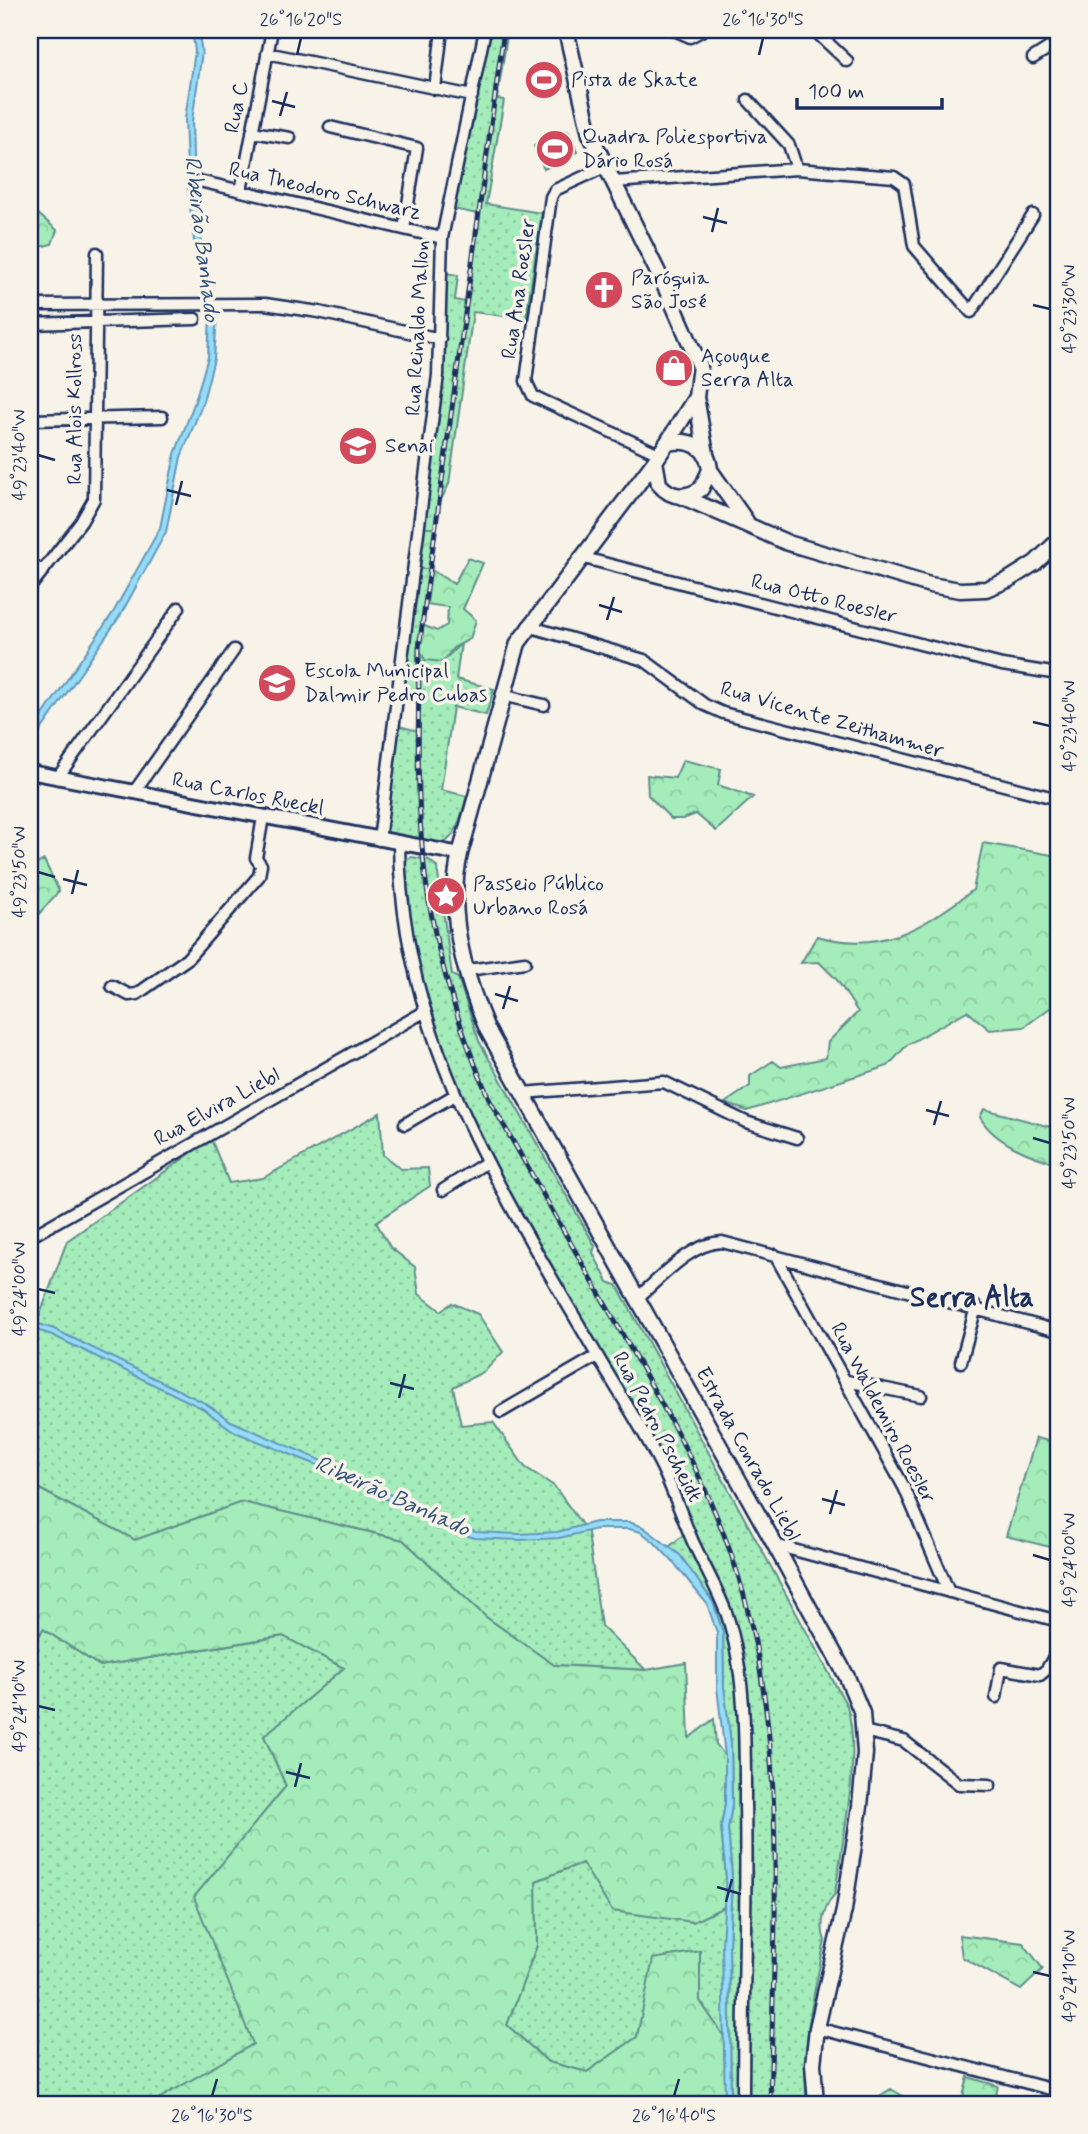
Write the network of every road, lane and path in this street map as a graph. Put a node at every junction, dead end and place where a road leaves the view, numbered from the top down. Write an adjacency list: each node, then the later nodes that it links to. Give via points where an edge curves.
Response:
1 (272, 30): 9 (street, Rua C)
2 (442, 30): 12 (street)
3 (485, 30): 13 (street, Rua Reinaldo Mallon)
4 (566, 30): 18 (main road, via 585,120)
5 (674, 30): 6 (street, via 690,37)
6 (703, 30)
7 (814, 30): 11 (street)
8 (1058, 42): 10 (street)
9 (267, 53): 12 (street); 16 (street, Rua C)
10 (1033, 58)
11 (847, 61)
12 (435, 89): 13 (street)
13 (472, 96): 25 (street, Rua Reinaldo Mallon)
14 (748, 100): 19 (street, via 789,145)
15 (330, 127): 24 (street, via 416,148)
16 (252, 132): 17 (street); 22 (street, Rua C)
17 (289, 138)
18 (607, 166): 21 (main road); 37 (street, Rua Ana Roesler, via 555,190 551,197 526,381 533,396)
19 (797, 169): 21 (street); 23 (street, via 901,181 914,246 971,312)
20 (199, 181): 22 (street, Rua Theodoro Schwarz)
21 (614, 182): 33 (main road, via 697,356)
22 (241, 191): 24 (street, Rua Theodoro Schwarz)
23 (1033, 215)
24 (404, 229): 25 (street, Rua Theodoro Schwarz)
25 (442, 238): 32 (street, Rua Reinaldo Mallon)
26 (97, 253): 27 (street, Rua Alois Kollross)
27 (95, 304): 28 (street); 31 (street, Rua Alois Kollross); 32 (street, via 265,304)
28 (30, 305)
29 (195, 319): 31 (street)
30 (30, 324): 31 (street)
31 (95, 324): 35 (street, Rua Alois Kollross)
32 (440, 339): 60 (street, Rua Reinaldo Mallon)
33 (696, 397): 37 (main road, Estrada Conrado Liebl); 38 (main road)
34 (162, 417): 35 (street)
35 (96, 419): 36 (street); 47 (street, Rua Alois Kollross, via 94,499)
36 (30, 420)
37 (660, 453): 38 (main road, via 685,441); 40 (main road, via 656,477); 42 (main road, Estrada Conrado Liebl)
38 (706, 454): 39 (main road)
39 (710, 470): 41 (main road, via 701,489); 43 (main road)
40 (664, 490): 41 (main road); 42 (main road, via 649,486)
41 (681, 496): 43 (main road)
42 (625, 498): 45 (main road, Estrada Conrado Liebl)
43 (749, 525): 44 (main road, via 800,547 960,590 986,589 1008,580)
44 (1058, 541)
45 (580, 557): 50 (main road, Estrada Conrado Liebl); 52 (street, Rua Otto Roesler, via 1002,665)
46 (30, 566): 47 (street)
47 (44, 570): 48 (street, Rua Alois Kollross)
48 (30, 587)
49 (179, 608): 56 (street)
50 (528, 626): 53 (main road, Estrada Conrado Liebl); 58 (street, Rua Vicente Zeithammer, via 644,660 723,713)
51 (234, 650): 57 (street)
52 (1058, 674)
53 (502, 695): 54 (street); 62 (main road, Estrada Conrado Liebl)
54 (544, 705)
55 (30, 772): 56 (street, Rua Carlos Rueckl)
56 (58, 777): 57 (street, Rua Carlos Rueckl)
57 (134, 792): 59 (street, Rua Carlos Rueckl)
58 (1058, 799)
59 (263, 817): 60 (street, Rua Carlos Rueckl); 65 (street, via 256,858 261,865 259,876 187,959 137,994)
60 (379, 840): 61 (street, Rua Carlos Rueckl)
61 (399, 844): 62 (street, Rua Carlos Rueckl); 66 (street, Rua Pedro Pscheidt, via 404,927)
62 (460, 854): 64 (main road, Estrada Conrado Liebl, via 453,898)
63 (526, 962): 64 (street)
64 (468, 970): 67 (main road, Estrada Conrado Liebl, via 487,1029)
65 (112, 986)
66 (424, 1012): 68 (street, Rua Pedro Pscheidt); 73 (street, Rua Elvira Liebl)
67 (522, 1093): 70 (street, via 664,1083 746,1122); 75 (main road, Estrada Conrado Liebl)
68 (453, 1096): 69 (street); 71 (street, Rua Pedro Pscheidt)
69 (405, 1124)
70 (797, 1138)
71 (487, 1162): 72 (street); 78 (street, Rua Pedro Pscheidt)
72 (443, 1191)
73 (30, 1237)
74 (775, 1255): 75 (street, via 722,1242 706,1244); 76 (street); 80 (street, Rua Waldemiro Roesler)
75 (636, 1299): 83 (main road, Estrada Conrado Liebl)
76 (976, 1307): 77 (street); 79 (street)
77 (1058, 1331)
78 (597, 1356): 82 (street); 92 (street, Rua Pedro Pscheidt, via 664,1472 718,1592 736,1656 747,1856)
79 (961, 1362)
80 (848, 1381): 81 (street); 84 (street, Rua Waldemiro Roesler, via 904,1487)
81 (921, 1396)
82 (501, 1412)
83 (775, 1545): 84 (street); 88 (main road, Estrada Conrado Liebl, via 853,1690)
84 (949, 1592): 85 (street)
85 (1058, 1621)
86 (1058, 1650): 87 (street, via 1040,1675 1001,1668)
87 (996, 1697)
88 (864, 1731): 89 (street, via 904,1741 960,1784); 90 (main road, Estrada Conrado Liebl, via 853,1851)
89 (990, 1785)
90 (817, 2028): 91 (street); 93 (main road, Estrada Conrado Liebl, via 813,2064)
91 (1058, 2091)
92 (743, 2104)
93 (816, 2104)

